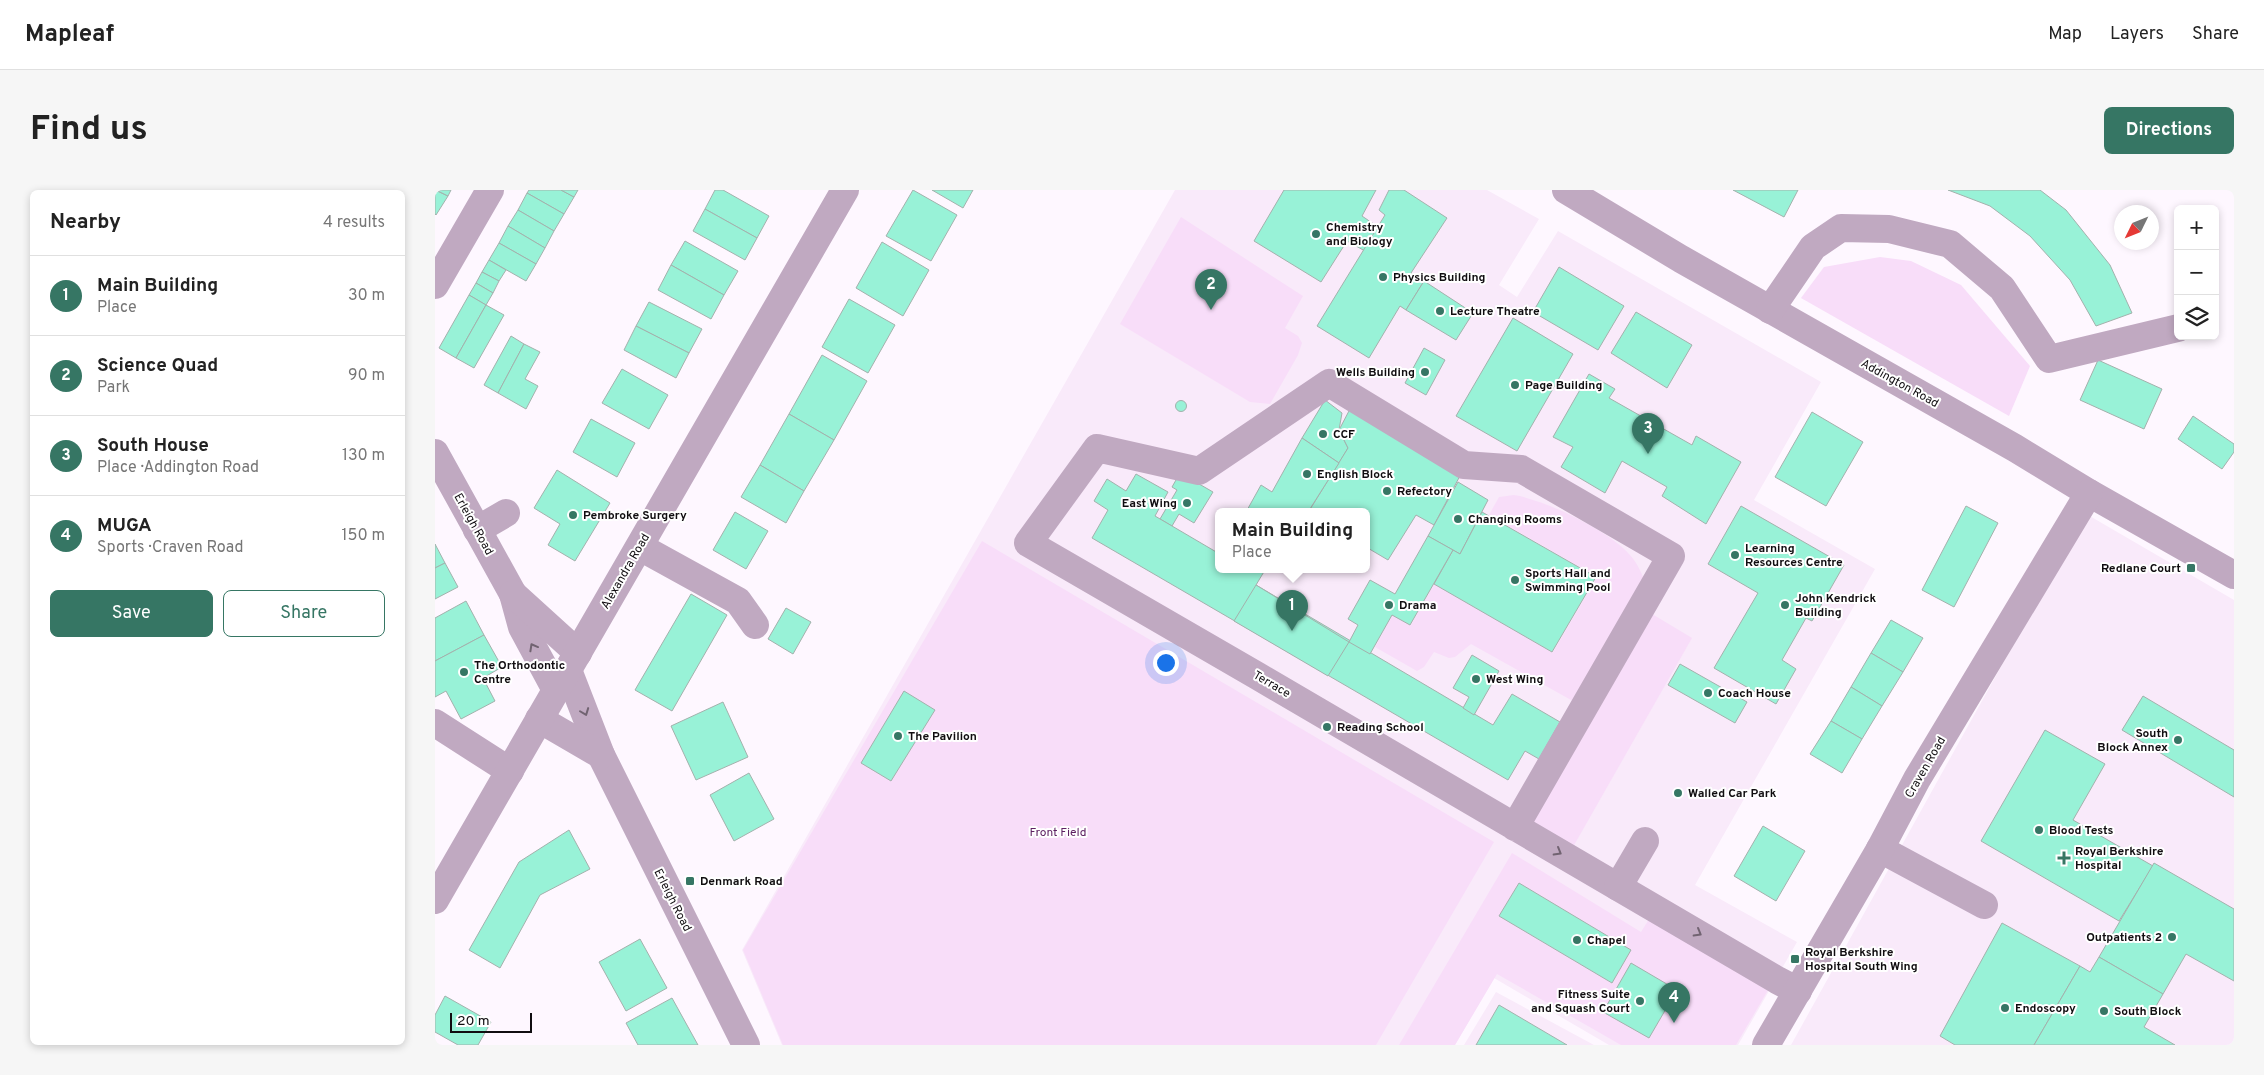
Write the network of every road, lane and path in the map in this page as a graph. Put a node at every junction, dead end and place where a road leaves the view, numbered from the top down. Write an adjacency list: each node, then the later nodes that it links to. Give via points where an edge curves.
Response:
1 (490, 190): 4 (street)
2 (845, 190): 11 (street, Alexandra Road)
3 (1566, 190): 5 (street, Addington Road)
4 (435, 285)
5 (1770, 310): 6 (street, via 1813,247 1841,228 1889,229 1950,244 2002,288 2049,359); 8 (street, Addington Road)
6 (2174, 329)
7 (435, 453): 10 (street, Erleigh Road)
8 (2089, 492): 12 (street, Addington Road); 22 (street, Craven Road, via 1917,779)
9 (506, 513): 10 (street)
10 (477, 530): 13 (street, Erleigh Road)
11 (640, 547): 14 (street, via 738,601); 15 (street, Alexandra Road)
12 (2233, 572)
13 (513, 594): 15 (street, Erleigh Road); 15 (street, Erleigh Road, one-way to 13, via 522,628)
14 (755, 625)
15 (567, 671): 16 (street, Alexandra Road); 18 (street, Erleigh Road, one-way to 18)
16 (539, 719): 18 (street); 19 (street, Alexandra Road)
17 (435, 723): 19 (street)
18 (601, 755): 27 (street, Erleigh Road)
19 (510, 771): 24 (street, Alexandra Road)
20 (1515, 827): 20 (street, Terrace, via 1028,543 1097,448 1199,472 1329,384 1463,465 1521,469 1671,556); 23 (street, Terrace, one-way to 23)
21 (1645, 841): 23 (street)
22 (1880, 849): 25 (street); 26 (street, Craven Road)
23 (1618, 887): 26 (street, Terrace, one-way to 26)
24 (435, 900)
25 (1983, 905)
26 (1798, 991): 28 (street, Craven Road)
27 (746, 1045)
28 (1766, 1045)

